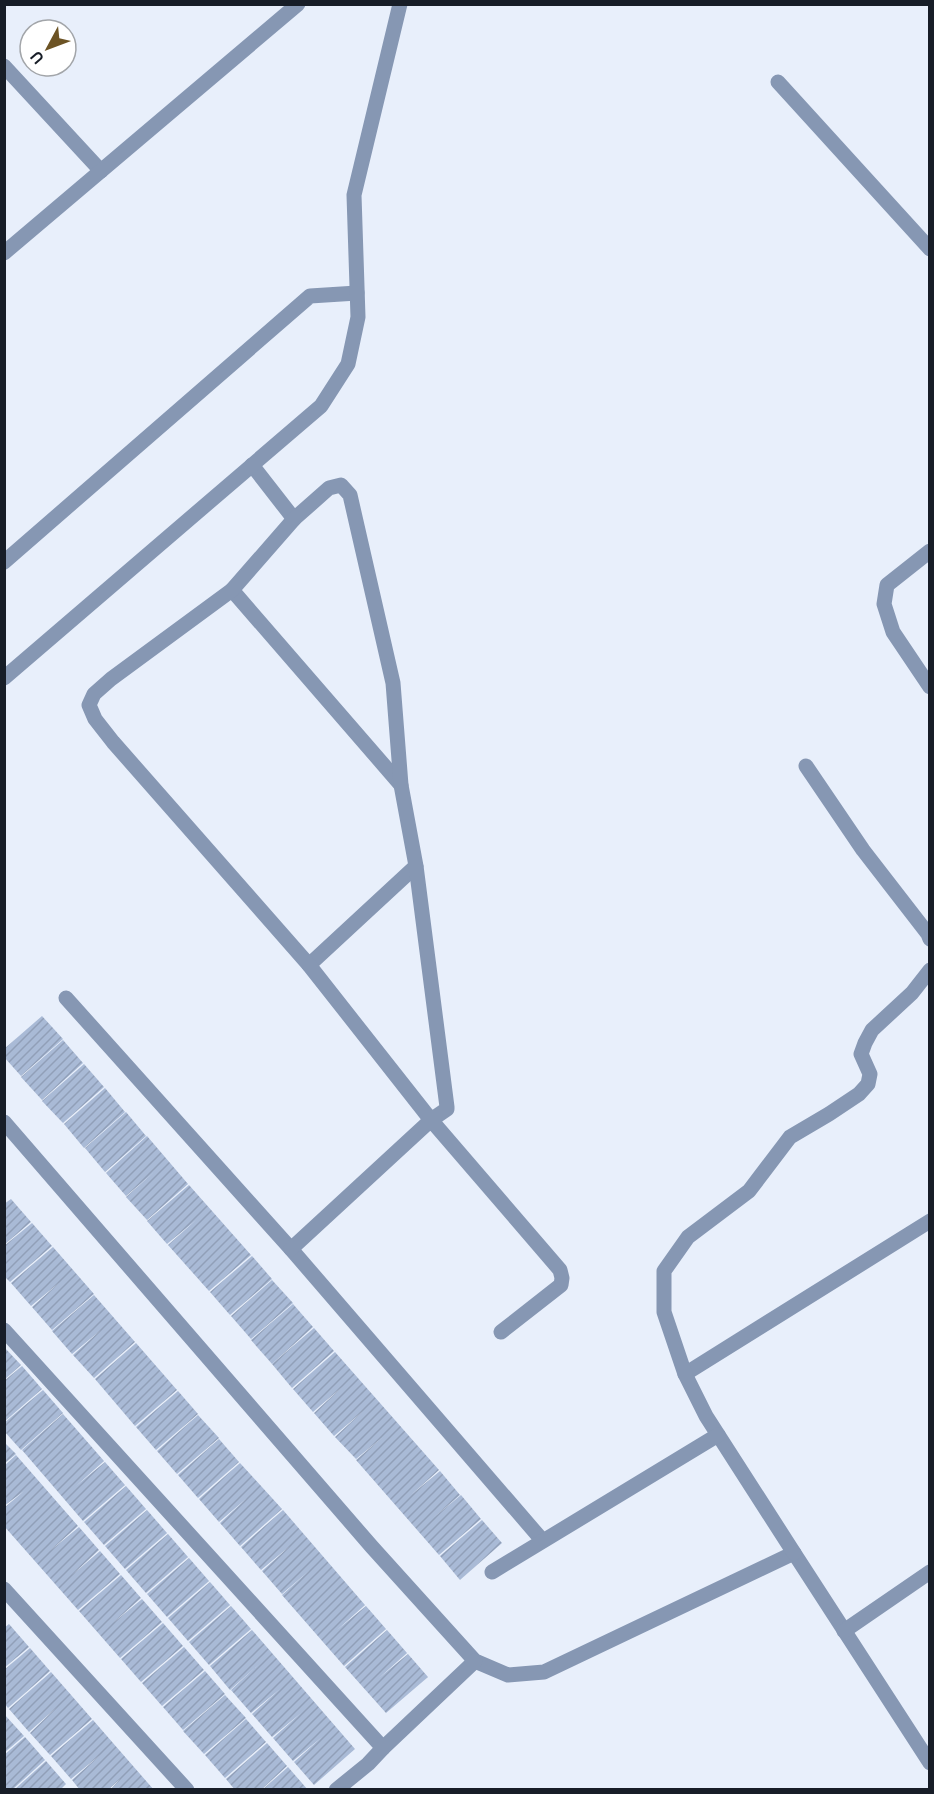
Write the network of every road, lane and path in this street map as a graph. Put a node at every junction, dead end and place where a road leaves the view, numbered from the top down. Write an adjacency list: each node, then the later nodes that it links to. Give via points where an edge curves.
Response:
1 (400, 4): 8 (street, via 354,195)
2 (289, 7): 5 (street)
3 (4, 66): 5 (street)
4 (778, 81): 6 (street)
5 (101, 171): 7 (street)
6 (930, 249)
7 (4, 253)
8 (357, 293): 9 (street, via 358,317 348,364 321,406); 12 (street, via 309,296)
9 (252, 465): 10 (street); 14 (street)
10 (294, 519): 13 (street); 17 (street, via 329,488 341,485 350,495 393,683)
11 (930, 551): 15 (street, via 887,585 884,604 893,632)
12 (4, 562)
13 (232, 590): 17 (street); 20 (street, via 111,679 94,694 89,705 113,742)
14 (4, 678)
15 (930, 687)
16 (806, 766): 19 (street)
17 (401, 785): 18 (street)
18 (416, 866): 20 (street); 23 (street, via 447,1107)
19 (930, 939)
20 (309, 965): 23 (street)
21 (930, 970): 29 (street, via 864,1043 861,1054 870,1074 868,1084 859,1094 790,1137 749,1191 688,1237 664,1271 664,1312)
22 (66, 998): 26 (street)
23 (431, 1120): 26 (street); 28 (street, via 560,1270 561,1285)
24 (4, 1122): 37 (street)
25 (930, 1221): 29 (street)
26 (291, 1249): 31 (street)
27 (4, 1330): 38 (street)
28 (501, 1332)
29 (685, 1374): 30 (street)
30 (718, 1435): 31 (street); 32 (street)
31 (542, 1540): 33 (street)
32 (794, 1552): 36 (street); 37 (street, via 544,1672 507,1675)
33 (492, 1572)
34 (930, 1572): 36 (street)
35 (4, 1589): 40 (street)
36 (844, 1631): 39 (street)
37 (475, 1661): 38 (street)
38 (383, 1748): 41 (street)
39 (930, 1763)
40 (187, 1790)
41 (336, 1790)

